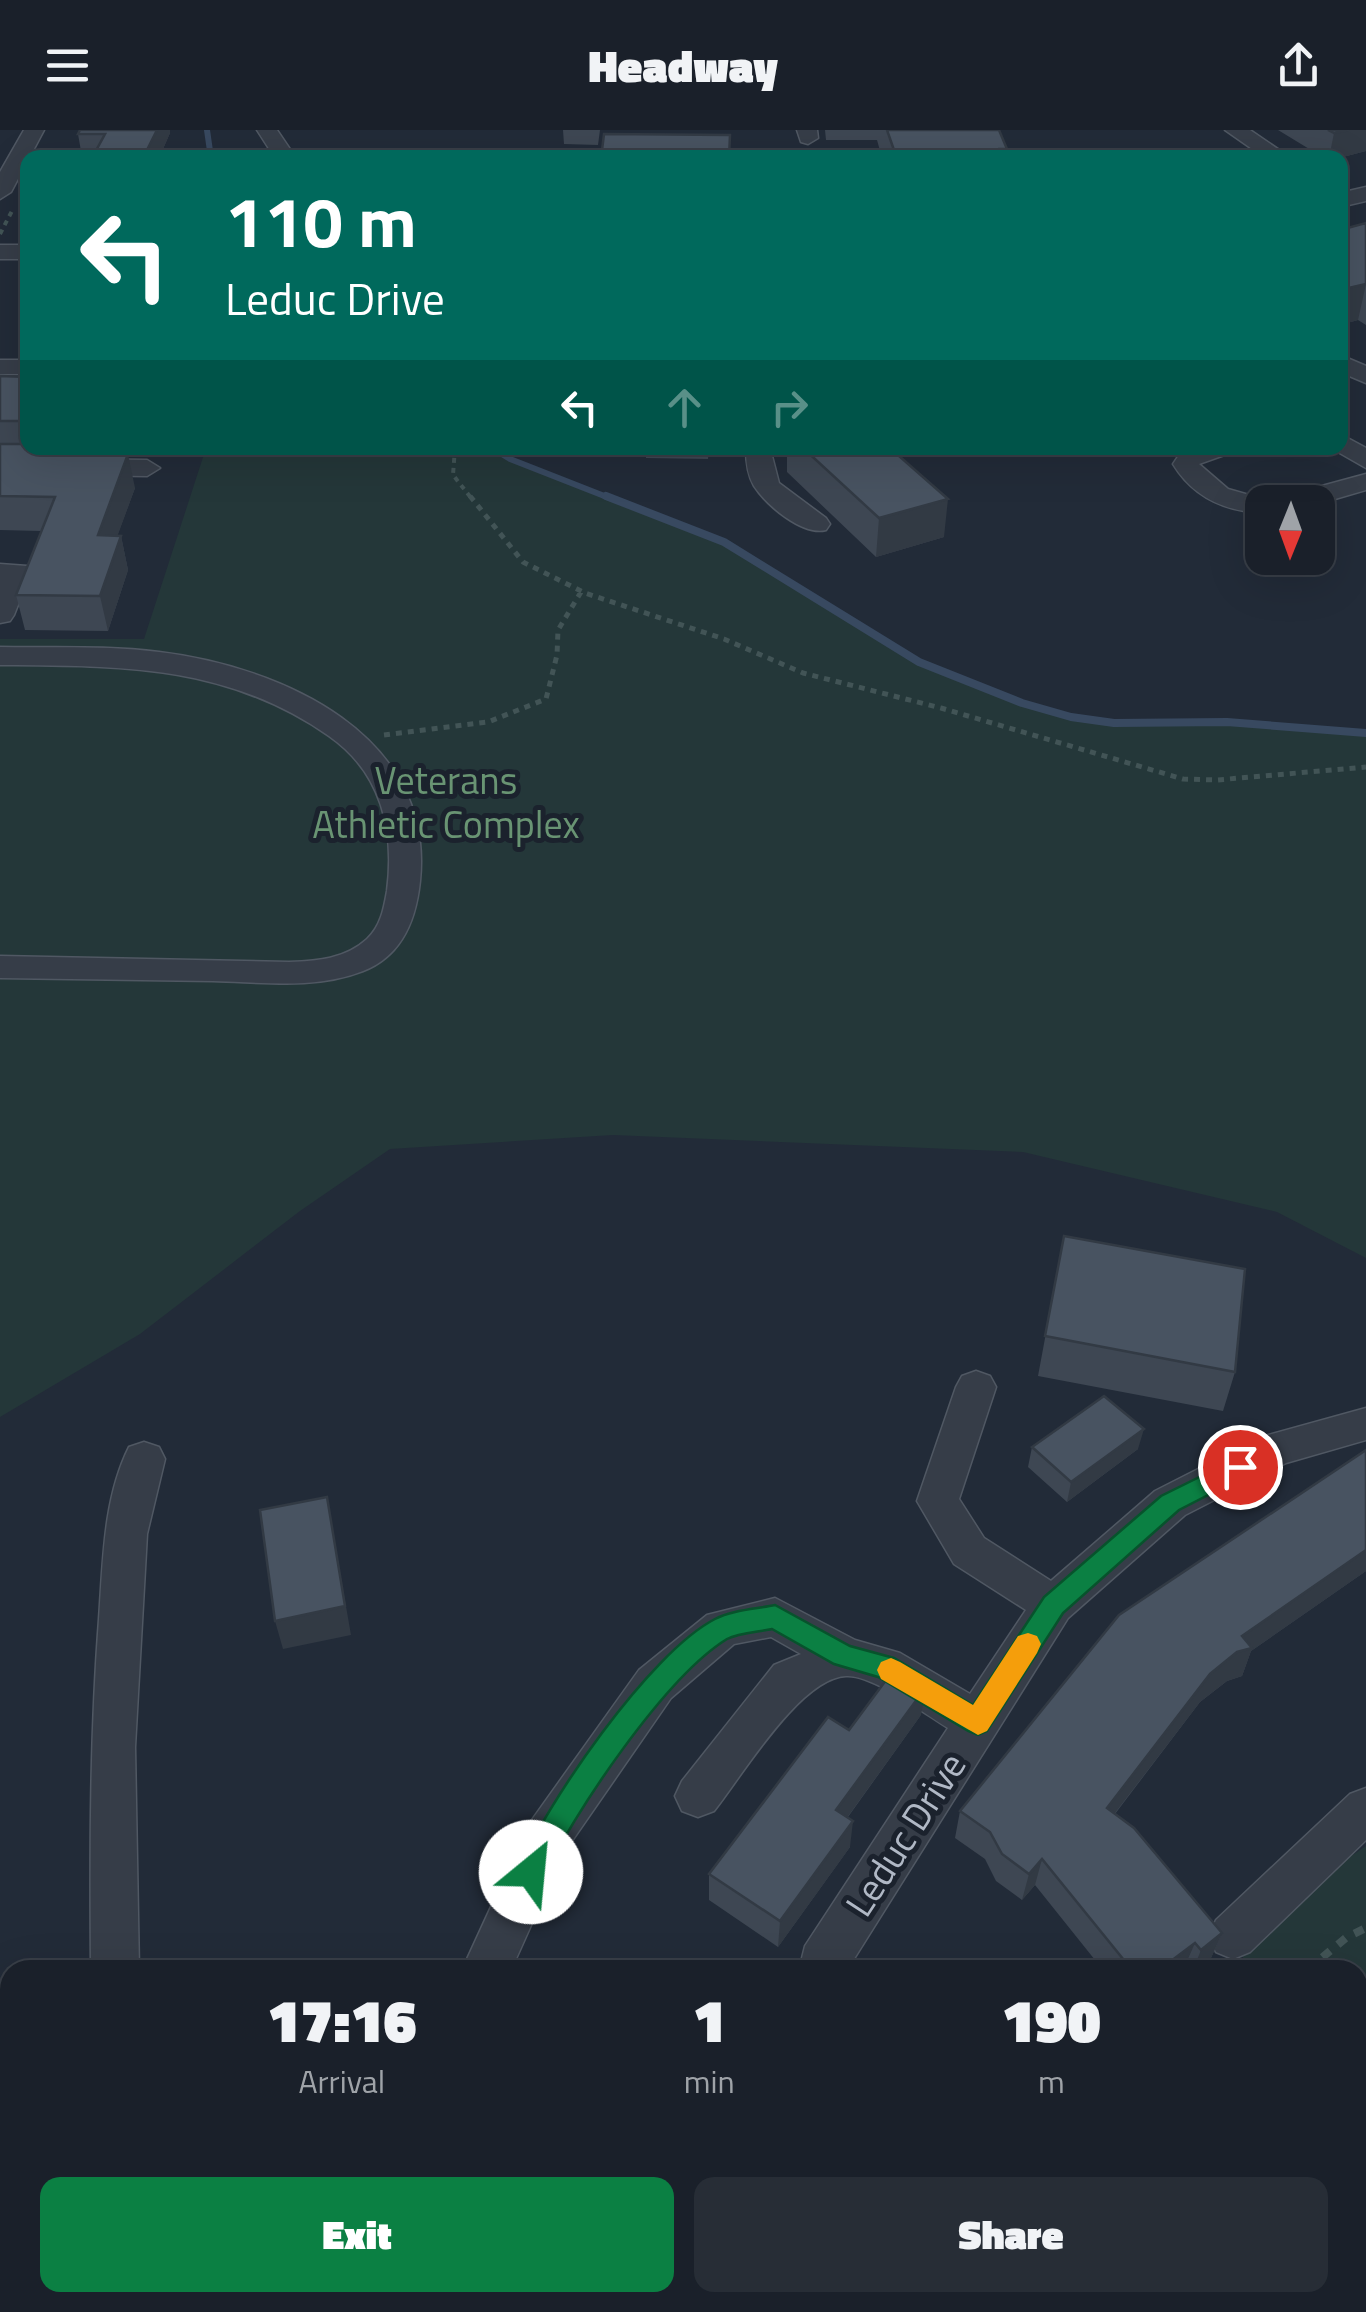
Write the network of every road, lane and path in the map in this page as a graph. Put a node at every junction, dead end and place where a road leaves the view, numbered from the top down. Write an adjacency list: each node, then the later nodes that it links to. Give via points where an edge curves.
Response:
1 (1236, 130): 2 (street)
2 (1268, 150)
3 (20, 156): 4 (street)
4 (0, 192)
5 (453, 455): 15 (path, via 453,474 523,562)
6 (758, 455): 13 (street, via 768,489)
7 (1197, 455): 12 (street, via 1186,464 1192,475 1218,496)
8 (0, 466): 9 (street)
9 (147, 468)
10 (1366, 482): 11 (street)
11 (1335, 491)
12 (1245, 504)
13 (817, 524)
14 (0, 572): 16 (street, via 17,572)
15 (581, 592): 18 (path, via 558,630 546,699 523,714); 19 (path, via 724,639 803,674 1166,775 1217,780)
16 (0, 615)
17 (0, 656): 18 (street, via 181,664 294,704)
18 (351, 741): 20 (street, via 373,759 404,826 401,911 394,934 378,950 325,972)
19 (1366, 768)
20 (0, 967)
21 (976, 1386): 24 (street, via 938,1501 969,1551)
22 (1366, 1424): 24 (street, Leduc Drive, via 1275,1448 1170,1503)
23 (144, 1460): 31 (street, via 126,1534 112,1747)
24 (1054, 1605): 26 (street, Leduc Drive)
25 (844, 1656): 26 (street, via 884,1667); 27 (street, via 790,1680); 32 (street, via 775,1617 722,1628 655,1684 546,1840)
26 (978, 1722): 33 (street, Leduc Drive)
27 (698, 1796)
28 (1366, 1809): 30 (street)
29 (1366, 1928): 34 (path)
30 (1233, 1936)
31 (115, 1960)
32 (491, 1960)
33 (824, 1960)
34 (1319, 1960)

